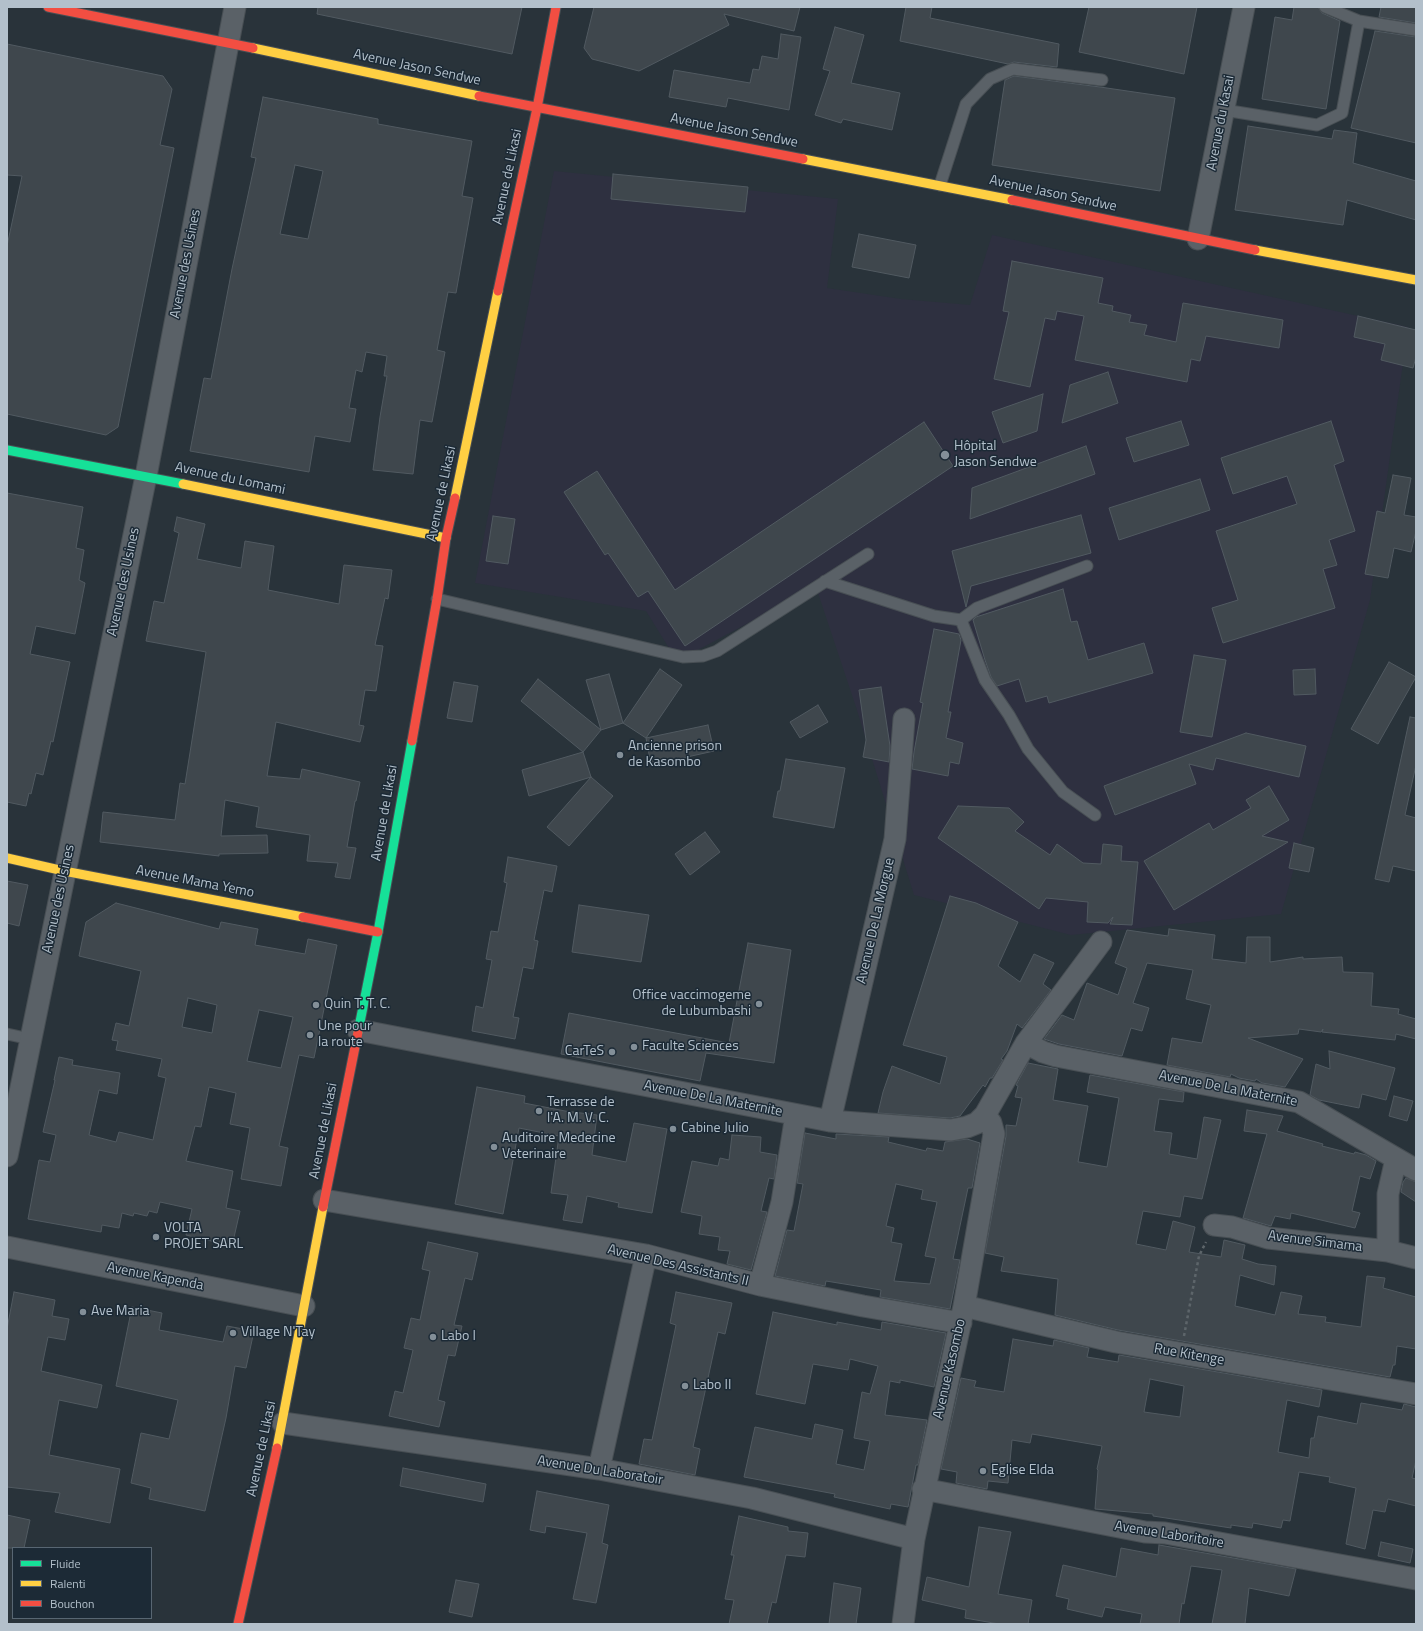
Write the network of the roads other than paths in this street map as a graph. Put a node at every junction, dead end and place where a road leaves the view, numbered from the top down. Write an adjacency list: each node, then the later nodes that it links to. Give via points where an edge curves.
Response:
1 (48, 7): 8 (main road, Avenue Jason Sendwe)
2 (235, 7): 8 (street, Avenue des Usines)
3 (556, 7): 10 (main road, Avenue de Likasi)
4 (1244, 7): 11 (street, Avenue du Kasai)
5 (1324, 7): 6 (lane)
6 (1359, 20): 7 (lane); 11 (lane, via 1342,113 1317,125)
7 (1416, 30)
8 (227, 42): 10 (main road, Avenue Jason Sendwe); 16 (street, Avenue des Usines)
9 (1102, 80): 12 (lane, via 1012,69 990,79 966,104)
10 (537, 108): 12 (main road, Avenue Jason Sendwe); 17 (main road, Avenue de Likasi)
11 (1224, 110): 13 (street, Avenue du Kasai)
12 (940, 185): 13 (main road, Avenue Jason Sendwe)
13 (1198, 239): 14 (main road, Avenue Jason Sendwe)
14 (1416, 280)
15 (7, 450): 16 (main road, Avenue du Lomami)
16 (146, 476): 17 (main road, Avenue du Lomami); 26 (street, Avenue des Usines)
17 (446, 538): 21 (main road, Avenue de Likasi)
18 (868, 554): 20 (lane)
19 (1087, 566): 22 (lane, via 978,608)
20 (825, 581): 21 (lane, via 717,651 703,656 683,657); 22 (lane, via 934,616)
21 (437, 599): 27 (main road, Avenue de Likasi)
22 (960, 620): 24 (lane, via 985,680 1028,749 1063,792)
23 (904, 719): 35 (street, Avenue De La Morgue, via 895,839)
24 (1094, 815)
25 (7, 858): 26 (main road, Avenue Mama Yemo)
26 (64, 871): 27 (main road, Avenue Mama Yemo); 31 (street, Avenue des Usines)
27 (378, 932): 29 (main road, Avenue de Likasi)
28 (1101, 942): 32 (street, Avenue De La Maternite)
29 (358, 1030): 33 (street, Avenue De La Maternite); 39 (main road, Avenue de Likasi)
30 (7, 1034): 31 (lane)
31 (30, 1039): 36 (street, Avenue des Usines)
32 (1026, 1043): 34 (street, Avenue De La Maternite); 37 (street, Avenue De La Maternite, via 1056,1056 1300,1102)
33 (796, 1115): 35 (street, Avenue De La Maternite); 45 (street, via 782,1202)
34 (985, 1115): 35 (street, Avenue De La Maternite, via 977,1123 951,1130); 47 (street, Avenue Kasombo, via 994,1134)
35 (830, 1121)
36 (7, 1156)
37 (1396, 1159): 38 (street, Avenue De La Maternite); 42 (street, via 1388,1194)
38 (1416, 1170)
39 (324, 1200): 43 (street, Avenue Des Assistants II); 46 (main road, Avenue de Likasi)
40 (1214, 1225): 42 (street, Avenue Simama, via 1232,1227 1268,1238)
41 (7, 1247): 46 (street, Avenue Kapenda)
42 (1388, 1251): 44 (street, Avenue Simama)
43 (646, 1255): 45 (street, Avenue Des Assistants II); 50 (street)
44 (1416, 1258)
45 (760, 1285): 47 (street, Avenue Des Assistants II, via 863,1306)
46 (304, 1306): 49 (main road, Avenue de Likasi)
47 (962, 1315): 48 (street, Rue Kitenge); 51 (street, Avenue Kasombo)
48 (1416, 1394)
49 (283, 1423): 50 (street, Avenue Du Laboratoir); 54 (main road, Avenue de Likasi)
50 (599, 1469): 52 (street, Avenue Du Laboratoir, via 752,1498)
51 (923, 1489): 52 (street, Avenue Kasombo); 53 (street, Avenue Laboritoire, via 1145,1532)
52 (914, 1539): 55 (street, Avenue Kasombo)
53 (1416, 1579)
54 (238, 1624)
55 (903, 1624)

